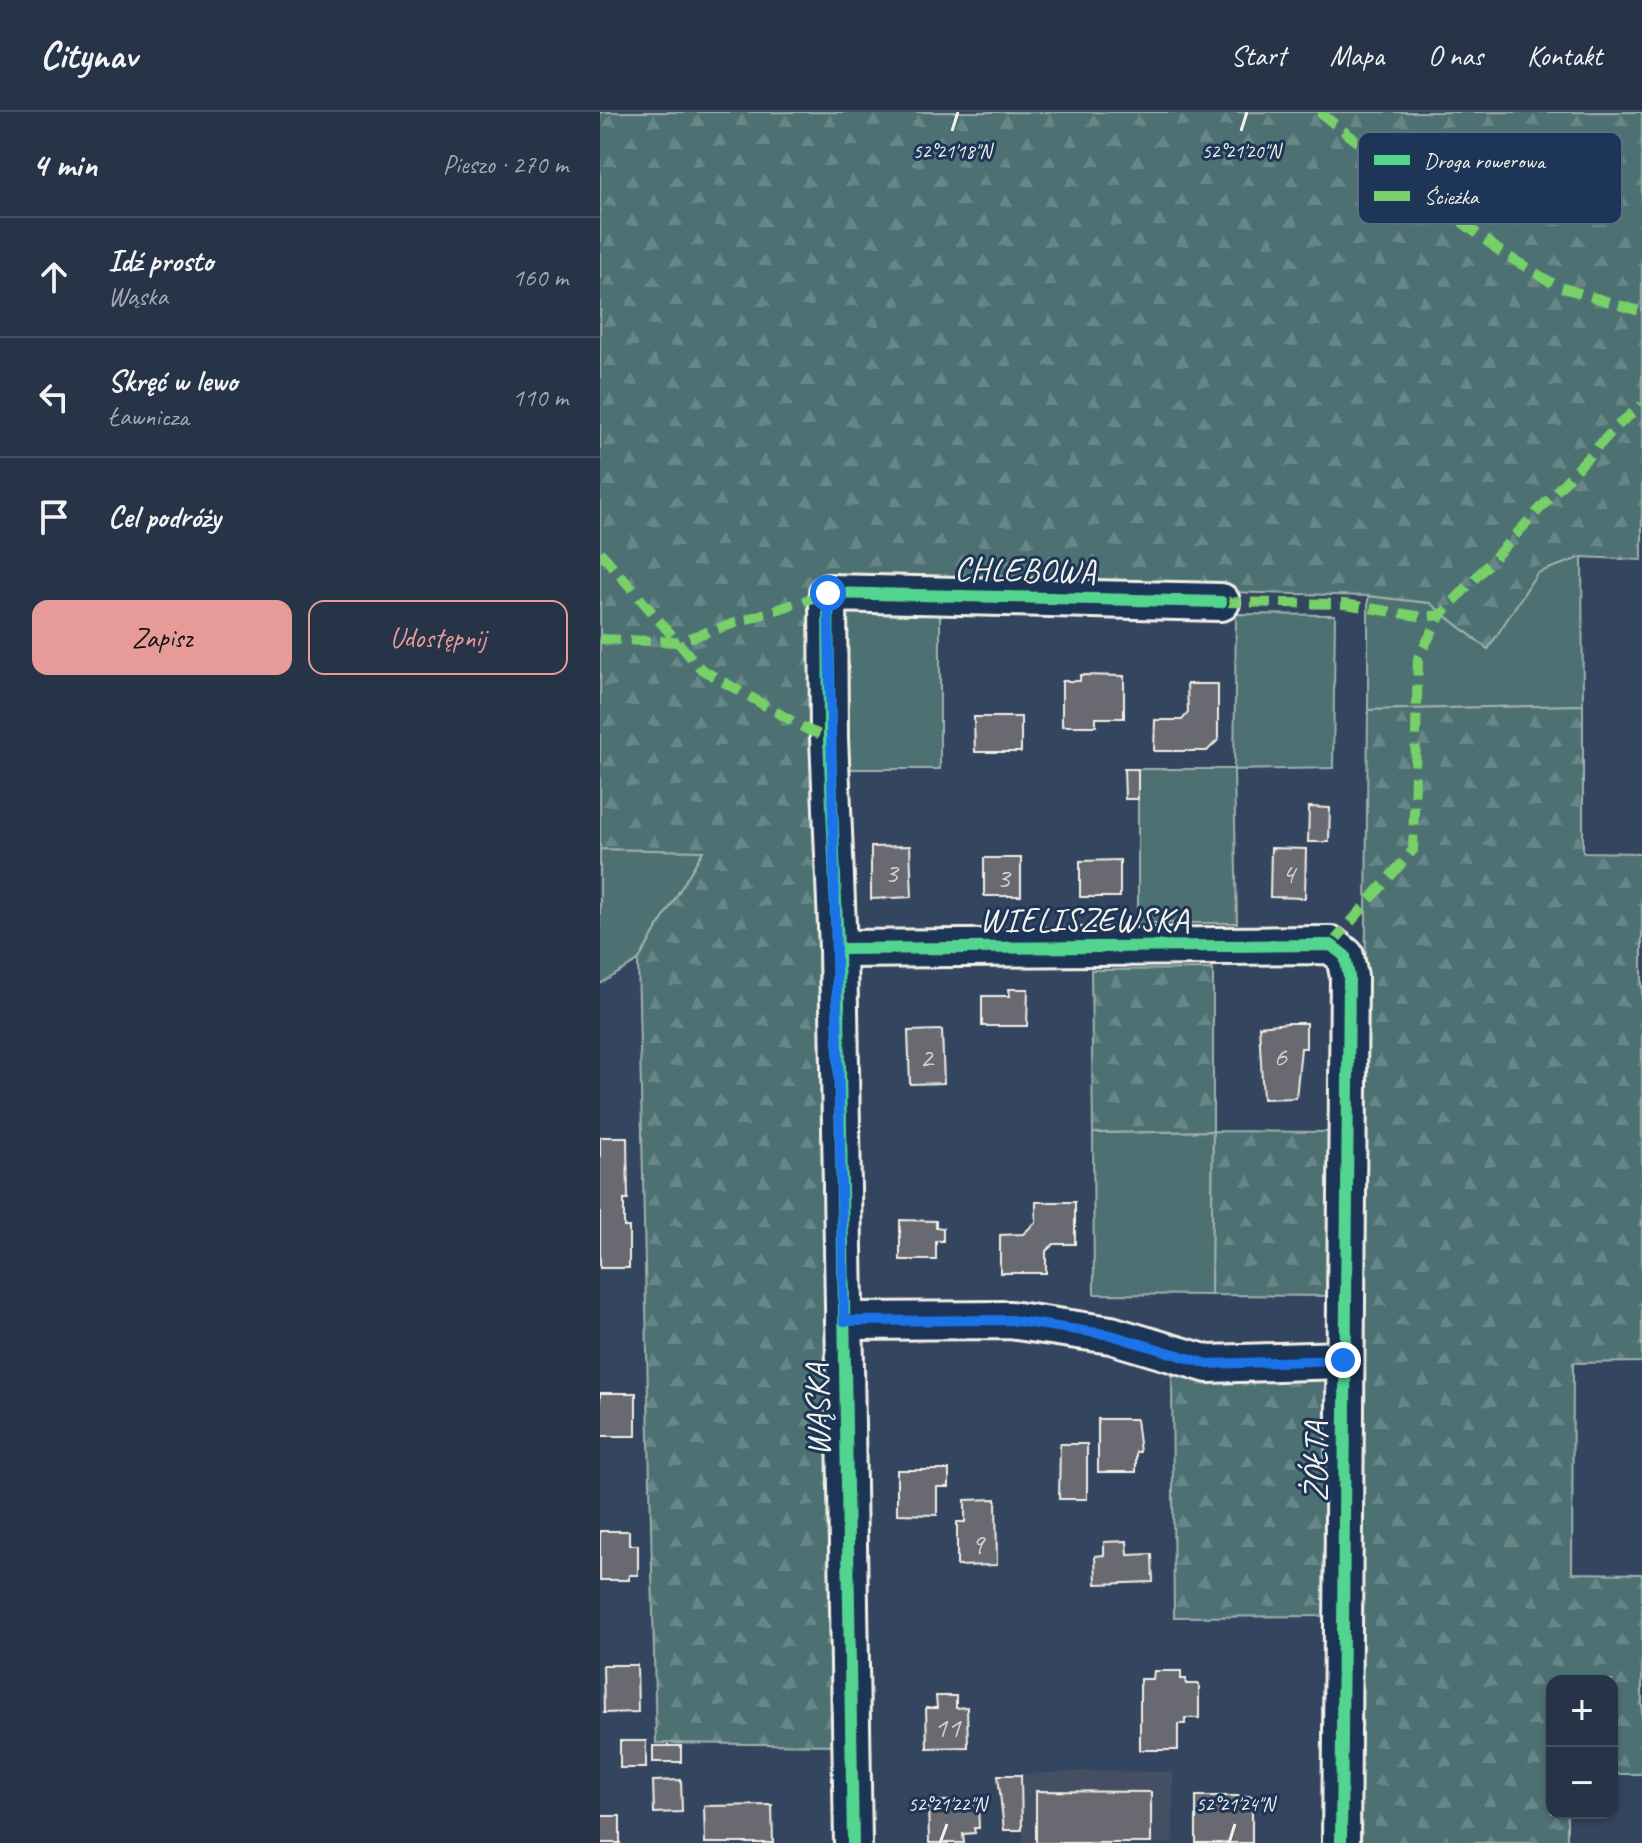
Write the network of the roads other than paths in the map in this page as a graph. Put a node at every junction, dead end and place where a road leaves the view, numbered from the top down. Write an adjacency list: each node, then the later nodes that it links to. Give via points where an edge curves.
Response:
1 (828, 593): 2 (street, CHLEBOWA); 4 (street, WĄSKA)
2 (1221, 602)
3 (1331, 945): 4 (street, WIELISZEWSKA); 6 (street, ŻÓŁTA, via 1345,956 1349,977)
4 (838, 949): 5 (street, WĄSKA)
5 (844, 1321): 6 (street, via 1010,1320 1111,1335 1208,1364); 7 (street, WĄSKA)
6 (1343, 1360): 8 (street, ŻÓŁTA)
7 (853, 1843)
8 (1341, 1843)

